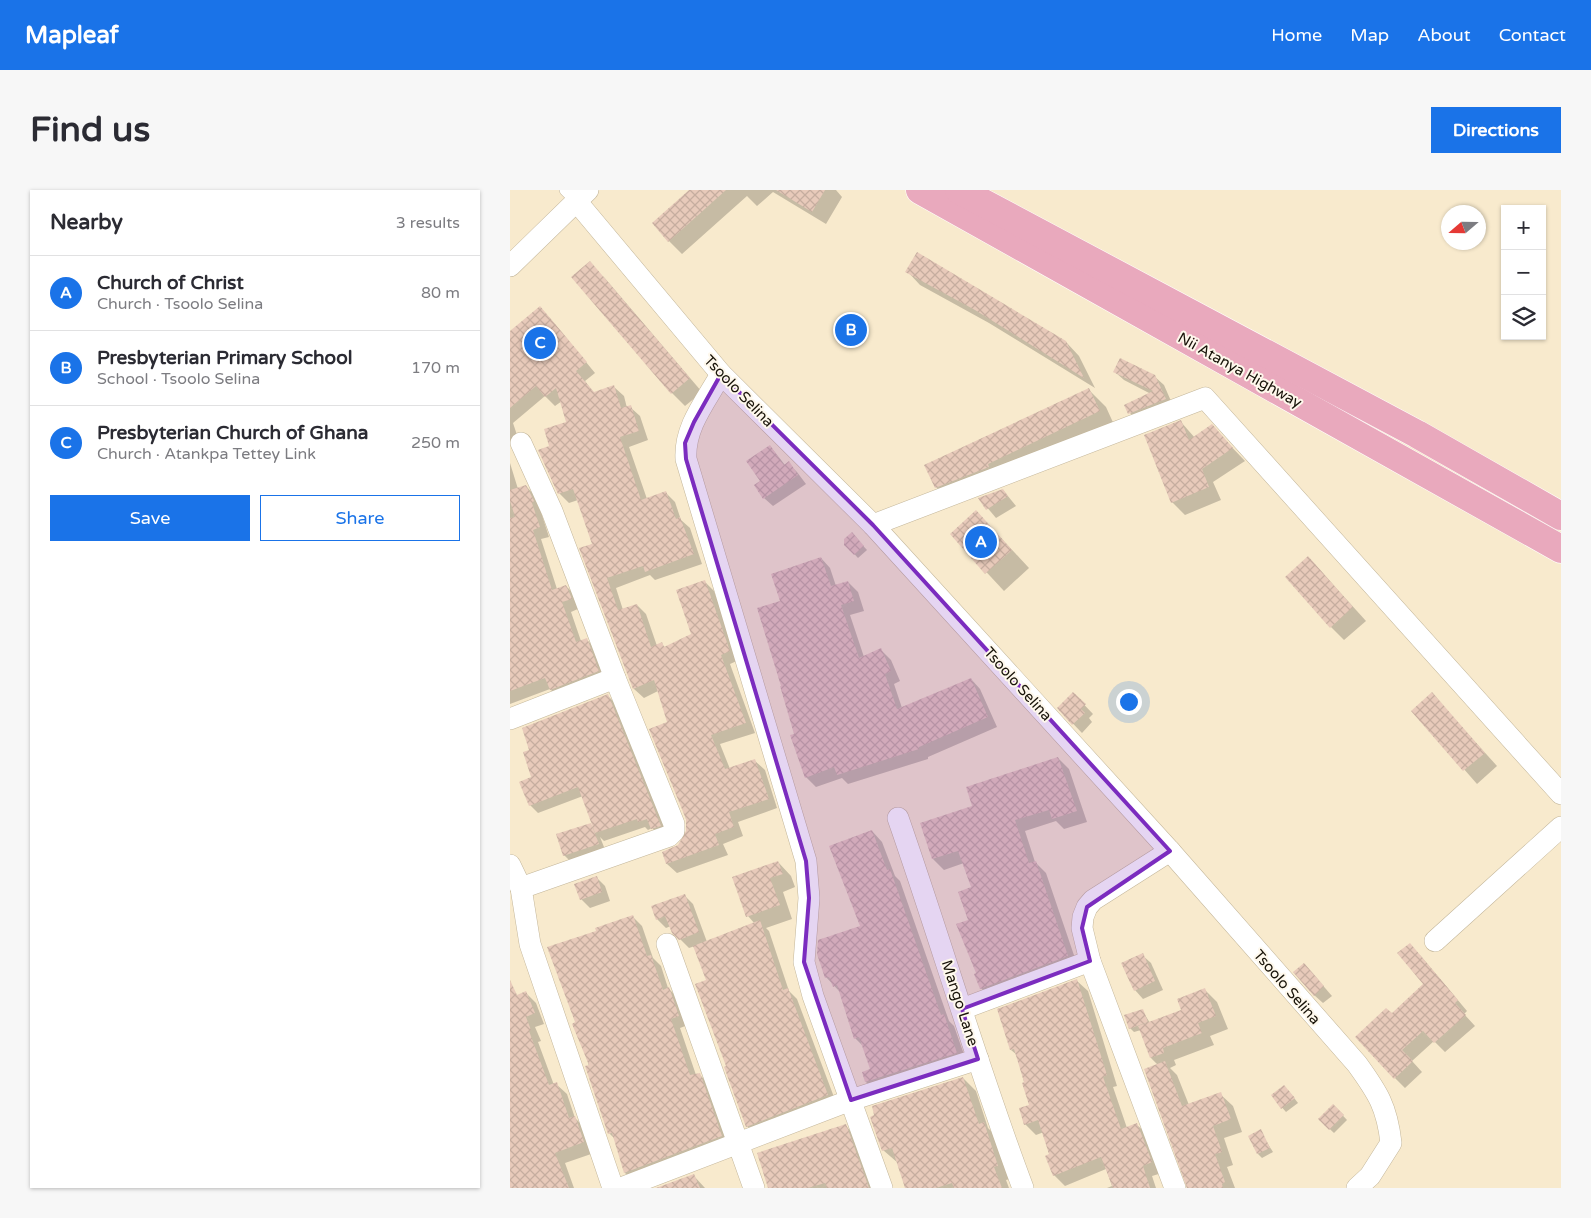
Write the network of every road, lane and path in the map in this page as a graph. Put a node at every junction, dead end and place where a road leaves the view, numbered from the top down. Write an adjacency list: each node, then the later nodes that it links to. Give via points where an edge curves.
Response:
1 (920, 190): 9 (main road, Nii Atanya Highway)
2 (959, 190): 7 (main road, via 1417,434)
3 (577, 194): 4 (street); 5 (street, Tsoolo Selina)
4 (510, 266)
5 (721, 374): 8 (street, Tsoolo Selina); 23 (street, via 694,422 686,443 686,459 806,861 809,898 804,962)
6 (521, 443): 10 (street, via 552,511)
7 (1561, 516)
8 (873, 525): 12 (street, via 1205,398); 15 (street, Tsoolo Selina)
9 (1561, 549)
10 (615, 678): 11 (street); 17 (street, via 674,824 674,831 669,836)
11 (510, 718)
12 (1561, 794)
13 (898, 818): 21 (street, Mango Lane)
14 (1561, 827): 18 (street)
15 (1170, 851): 20 (street, via 1087,907 1082,917 1082,928); 31 (street, Tsoolo Selina, via 1378,1092 1392,1142 1370,1176)
16 (510, 865): 17 (street)
17 (521, 888): 25 (street, via 530,944)
18 (1435, 941)
19 (667, 944): 24 (street)
20 (1090, 961): 21 (street); 30 (street)
21 (962, 1009): 22 (street, Mango Lane)
22 (978, 1058): 23 (street); 29 (street, Mango Lane)
23 (850, 1100): 24 (street); 28 (street)
24 (739, 1142): 26 (street); 27 (street)
25 (613, 1188)
26 (621, 1188)
27 (754, 1188)
28 (882, 1188)
29 (1023, 1188)
30 (1175, 1188)
31 (1357, 1188)

